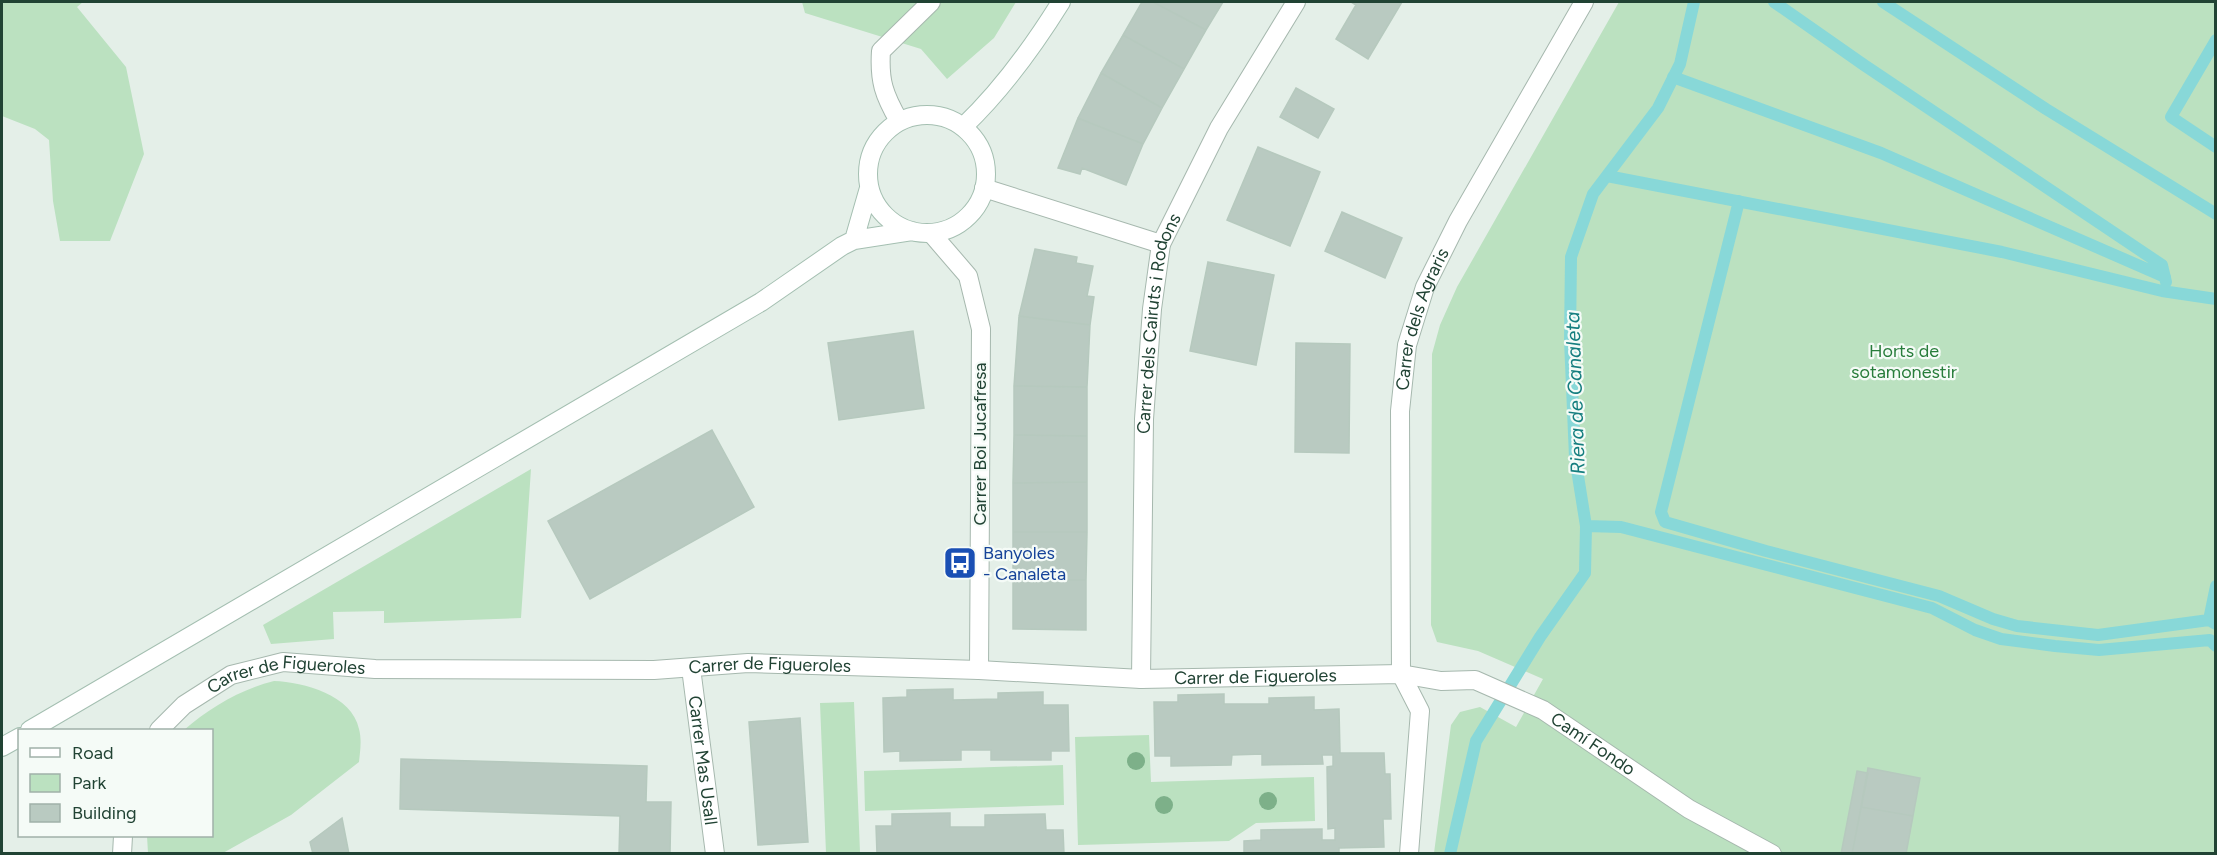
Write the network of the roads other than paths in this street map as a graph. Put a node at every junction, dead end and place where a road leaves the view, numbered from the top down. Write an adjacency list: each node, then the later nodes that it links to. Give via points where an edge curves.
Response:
1 (931, 2): 5 (street, via 881,51 884,96)
2 (1061, 2): 6 (street, via 1018,67)
3 (1296, 2): 11 (street, Carrer dels Cairuts i Rodons, via 1219,128)
4 (1584, 2): 14 (street, Carrer dels Agraris, via 1458,221 1425,287 1407,345 1400,411)
5 (899, 121): 6 (street, via 932,114); 7 (street, via 886,130 870,157)
6 (963, 127): 8 (street, via 982,154)
7 (869, 188): 9 (street, via 885,216); 10 (street)
8 (984, 188): 9 (street, via 965,219 943,231); 11 (street)
9 (922, 232): 10 (street); 13 (street, Carrer Boi Jucafresa, via 968,276 981,328)
10 (854, 240): 16 (street, via 761,302)
11 (1161, 244): 15 (street, Carrer dels Cairuts i Rodons, via 1144,419)
12 (691, 668): 13 (street, Carrer de Figueroles, via 748,663); 17 (street, Carrer de Figueroles, via 375,669 283,662 231,675 184,705); 22 (street, Carrer Mas Usall)
13 (979, 670): 15 (street, Carrer de Figueroles)
14 (1401, 674): 15 (street, Carrer de Figueroles); 23 (street, via 1420,711); 24 (street, Camí Fondo, via 1441,681 1475,680 1543,710 1689,809)
15 (1141, 679)
16 (32, 729)
17 (160, 729)
18 (18, 738): 19 (street)
19 (2, 747)
20 (123, 837): 21 (street)
21 (122, 854)
22 (715, 854)
23 (1409, 854)
24 (1772, 854)

